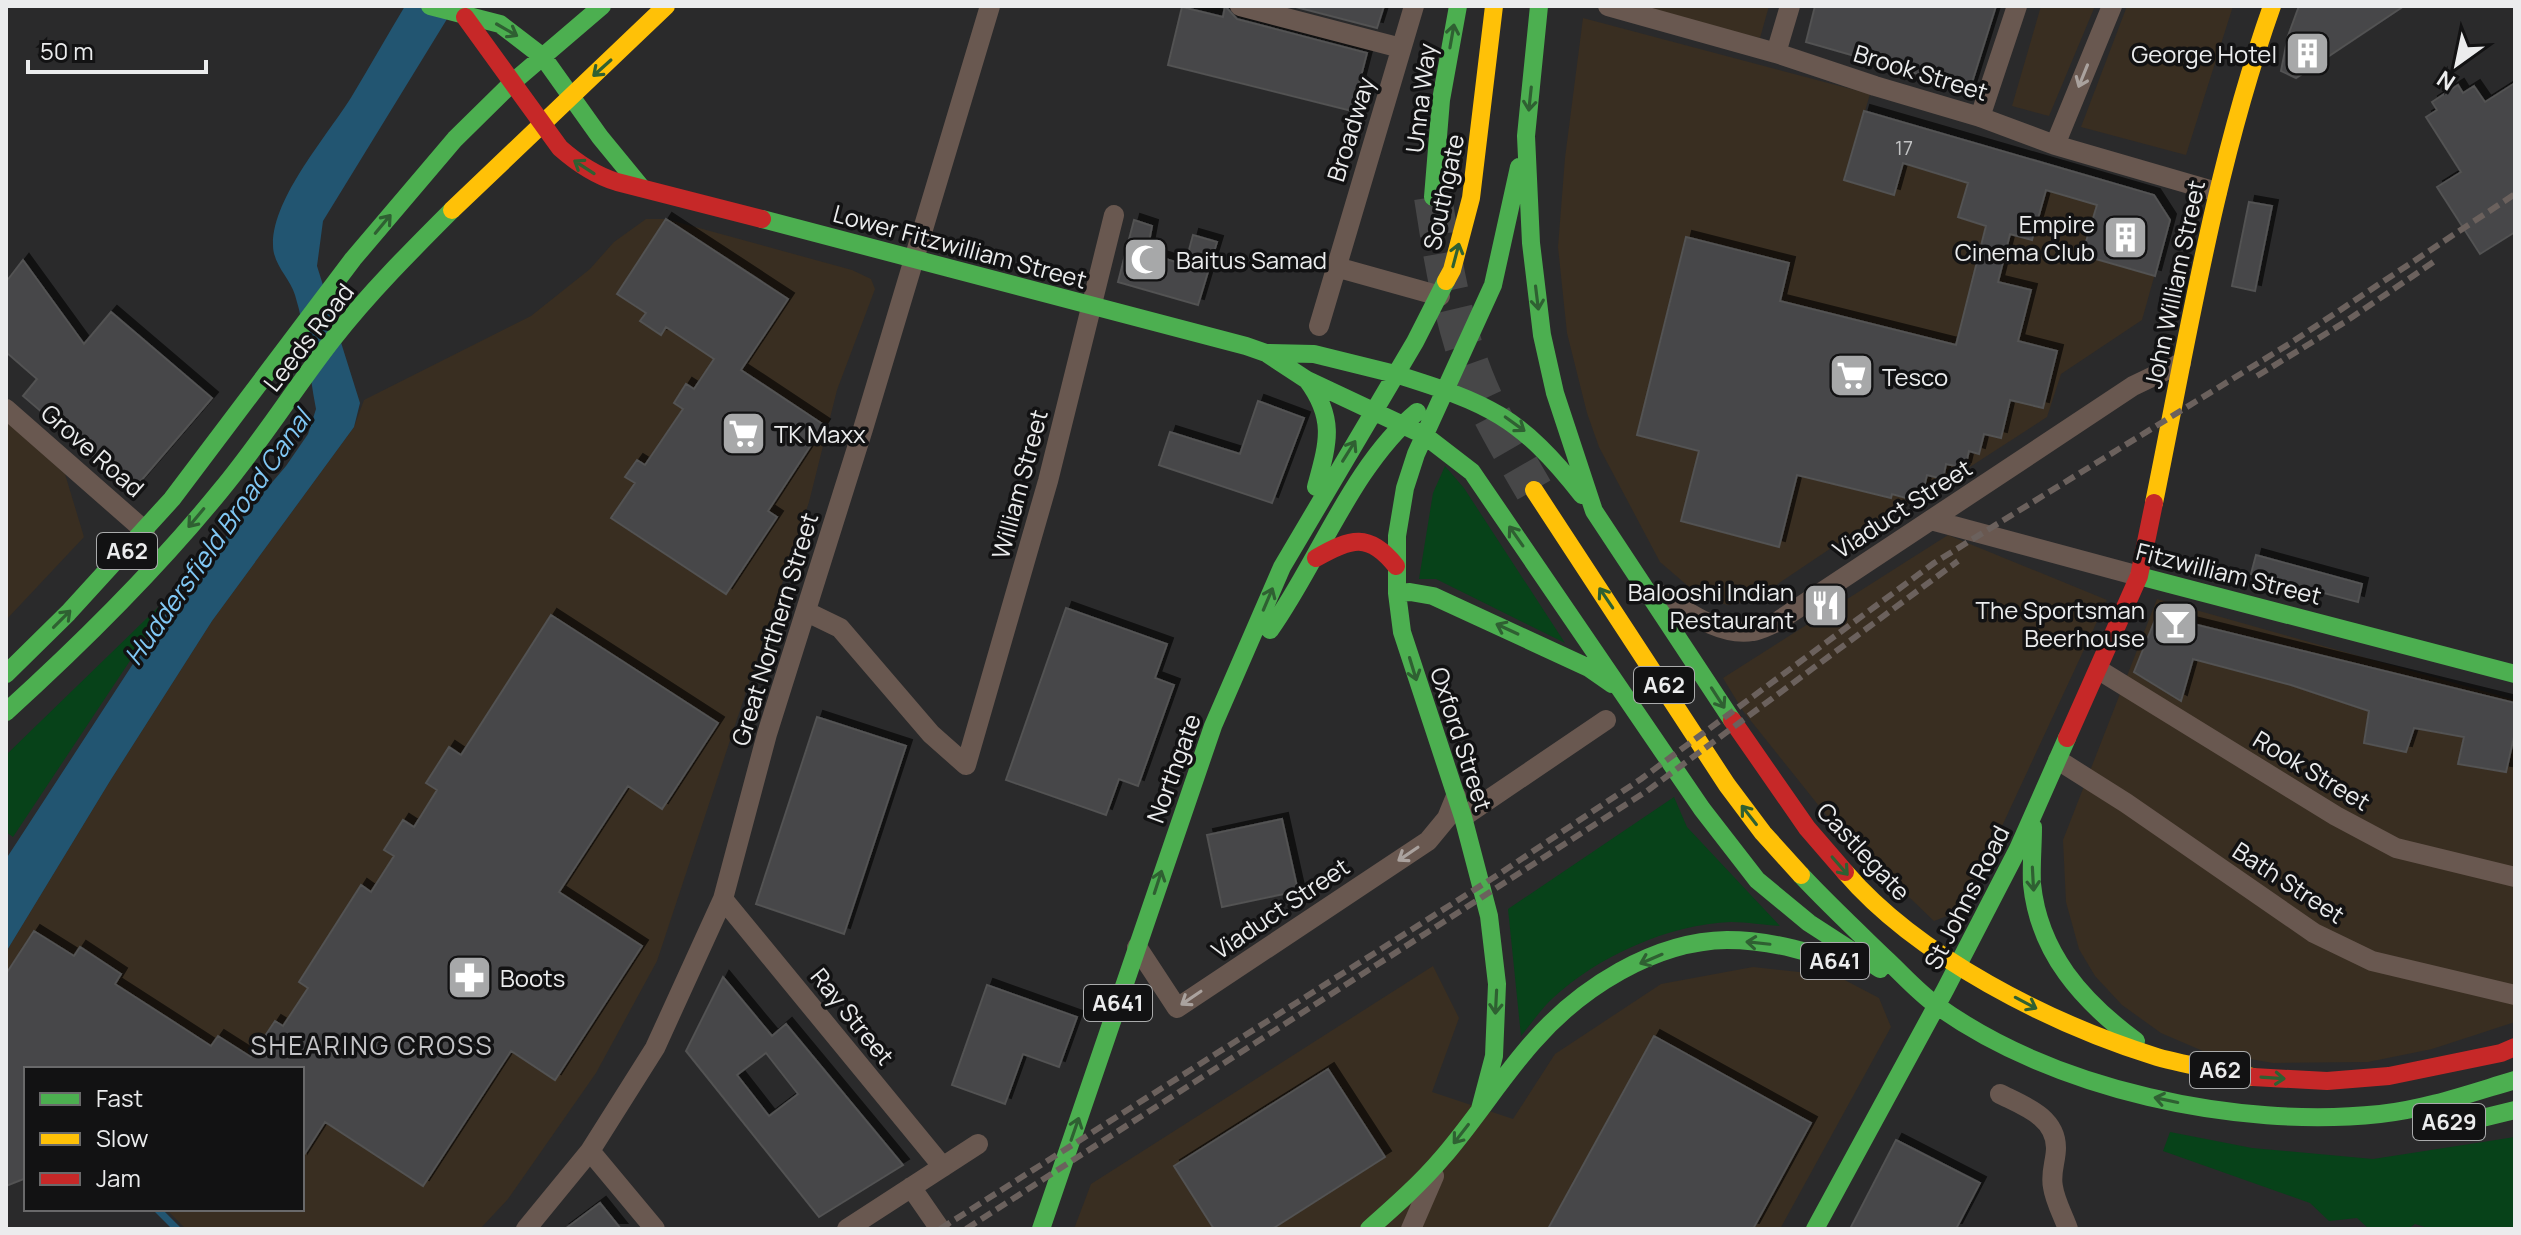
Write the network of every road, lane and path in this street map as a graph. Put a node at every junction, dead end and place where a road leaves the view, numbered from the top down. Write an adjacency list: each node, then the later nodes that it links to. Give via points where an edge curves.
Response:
1 (430, 6): 15 (main road)
2 (602, 6): 18 (main road, Leeds Road / A62)
3 (666, 6): 20 (main road, Leeds Road, one-way to 20)
4 (990, 6): 29 (street, Great Northern Street)
5 (1240, 6): 16 (street)
6 (1414, 6): 16 (street, Broadway)
7 (1458, 6): 27 (main road, Unna Way, one-way to 7, via 1441,100)
8 (1494, 6): 31 (main road, Southgate, one-way to 8, via 1471,198)
9 (1539, 6): 23 (main road, A62, one-way to 23)
10 (1608, 6): 17 (street, Brook Street)
11 (1790, 6): 17 (street)
12 (2017, 6): 21 (street)
13 (2112, 6): 24 (street, one-way to 24)
14 (2272, 6): 26 (main road, John William Street, via 2245,83)
15 (465, 17): 18 (main road, one-way to 18, via 500,24); 19 (main road, Lower Fitzwilliam Street)
16 (1401, 48): 30 (street, Broadway)
17 (1776, 53): 21 (street, Brook Street)
18 (543, 57): 19 (main road, Leeds Road / A62); 20 (main road)
19 (512, 83): 22 (main road, Lower Fitzwilliam Street); 47 (main road, Leeds Road / A62, one-way to 19, via 328,292 455,139)
20 (571, 96): 22 (main road, Leeds Road); 25 (main road)
21 (1980, 117): 24 (street, Brook Street)
22 (540, 124): 25 (main road, Lower Fitzwilliam Street, one-way to 22, via 608,182 577,163); 59 (main road, Leeds Road / A62, one-way to 59, via 447,212 345,324 246,458 130,593)
23 (1526, 136): 38 (main road, A62, via 1493,285); 44 (main road, A62, one-way to 44, via 1542,335 1559,409)
24 (2055, 145): 26 (street, Brook Street)
25 (641, 187): 29 (main road, Lower Fitzwilliam Street)
26 (2217, 192): 35 (main road, John William Street)
27 (1433, 197)
28 (1114, 215): 32 (street, William Street)
29 (914, 258): 32 (main road, Lower Fitzwilliam Street); 53 (street, Great Northern Street)
30 (1336, 267): 31 (street); 33 (street, Broadway)
31 (1440, 296): 36 (main road, Southgate)
32 (1092, 305): 34 (main road, Lower Fitzwilliam Street); 53 (street, William Street, via 1048,481 966,765 931,734 840,628)
33 (1319, 326)
34 (1266, 353): 36 (main road, Lower Fitzwilliam Street, via 1314,354); 37 (main road, Lower Fitzwilliam Street)
35 (2181, 363): 46 (street, Viaduct Street, via 2133,386); 50 (main road, John William Street)
36 (1395, 374): 38 (main road, Castlegate / A62); 40 (main road, Northgate / A641)
37 (1307, 380): 40 (main road, Lower Fitzwilliam Street); 45 (main road, via 1330,423)
38 (1445, 390): 41 (main road, A641); 42 (main road, Oxford Street); 44 (main road, Castlegate / A62, one-way to 44, via 1491,408 1529,434)
39 (6, 409): 47 (street, Grove Road)
40 (1375, 412): 41 (main road, A62); 45 (main road, Northgate / A641, one-way to 40)
41 (1401, 424): 42 (main road, A62); 48 (main road, A641, via 1365,469)
42 (1424, 435): 49 (main road, Oxford Street, via 1405,488); 58 (main road, A62, one-way to 42, via 1472,472)
43 (1534, 490): 70 (main road, A62, one-way to 43, via 1798,876 1744,810)
44 (1594, 511): 51 (main road, Castlegate / A62)
45 (1309, 518): 57 (main road, Northgate / A641, one-way to 45)
46 (1931, 520): 50 (street, Fitzwilliam Street); 51 (street, Viaduct Street, via 1777,622 1753,631 1711,624)
47 (145, 531): 55 (main road, Leeds Road / A62, one-way to 47)
48 (1316, 558): 49 (main road, via 1360,539 1384,548); 57 (main road, A641)
49 (1396, 566): 52 (main road, Oxford Street)
50 (2139, 576): 54 (main road, St Johns Road); 56 (main road, Fitzwilliam Street)
51 (1645, 586): 68 (main road, Castlegate / A62, one-way to 68, via 1807,828 1863,893 1912,935)
52 (1397, 593): 58 (main road, one-way to 52, via 1589,668 1433,596); 62 (main road, Oxford Street, one-way to 62, via 1402,632)
53 (807, 612): 66 (street, Great Northern Street, via 767,734)
54 (2099, 670): 61 (main road, St Johns Road); 65 (street, Rook Street, via 2396,848)
55 (6, 674)
56 (2515, 674)
57 (1233, 682): 67 (main road, Northgate / A641, one-way to 57, via 1208,739)
58 (1624, 693): 70 (main road, A62, via 1757,880 1809,923)
59 (6, 712)
60 (1606, 720): 63 (street)
61 (2058, 760): 64 (main road, St Johns Road); 69 (street, Bath Street, via 2314,933 2372,961)
62 (1456, 796): 63 (main road, Oxford Street); 67 (street, Viaduct Street, one-way to 67, via 1428,841 1177,1008)
63 (1463, 817): 75 (main road, Oxford Street, one-way to 75, via 1489,916 1497,984 1494,1056)
64 (2033, 817): 68 (main road, St Johns Road); 72 (main road, one-way to 72, via 2033,887 2044,939 2066,976 2095,1008)
65 (2515, 877)
66 (723, 899): 79 (street, Great Northern Street, via 655,1048); 81 (street, Ray Street)
67 (1137, 947): 87 (main road, Northgate / A641, one-way to 67)
68 (1959, 965): 70 (main road, St Johns Road); 72 (main road, Castlegate / A62, one-way to 72, via 2057,1019)
69 (2515, 995)
70 (1936, 1005): 75 (main road, A641, one-way to 75, via 1805,951 1707,941 1654,956 1596,986 1549,1025); 77 (main road, A62, one-way to 70, via 2283,1117 2119,1090 2002,1042); 90 (main road, St Johns Road)
71 (2515, 1047): 72 (main road, Castlegate / A62, one-way to 71, via 2253,1077 2327,1081 2402,1074)
72 (2158, 1057)
73 (2515, 1080): 77 (main road, A62)
74 (2000, 1094): 91 (street, via 2039,1115 2055,1135 2053,1187)
75 (1480, 1109): 80 (main road, A641, one-way to 80)
76 (2515, 1110): 77 (main road, A629, via 2438,1122)
77 (2383, 1114)
78 (978, 1144): 81 (street)
79 (590, 1151): 83 (street, Great Northern Street); 84 (street)
80 (1442, 1158): 88 (main road, A641); 89 (street)
81 (943, 1167): 82 (street)
82 (911, 1187): 85 (street); 86 (street)
83 (526, 1229)
84 (655, 1229)
85 (847, 1229)
86 (940, 1229)
87 (1041, 1229)
88 (1369, 1229)
89 (1411, 1229)
90 (1815, 1229)
91 (2068, 1229)

